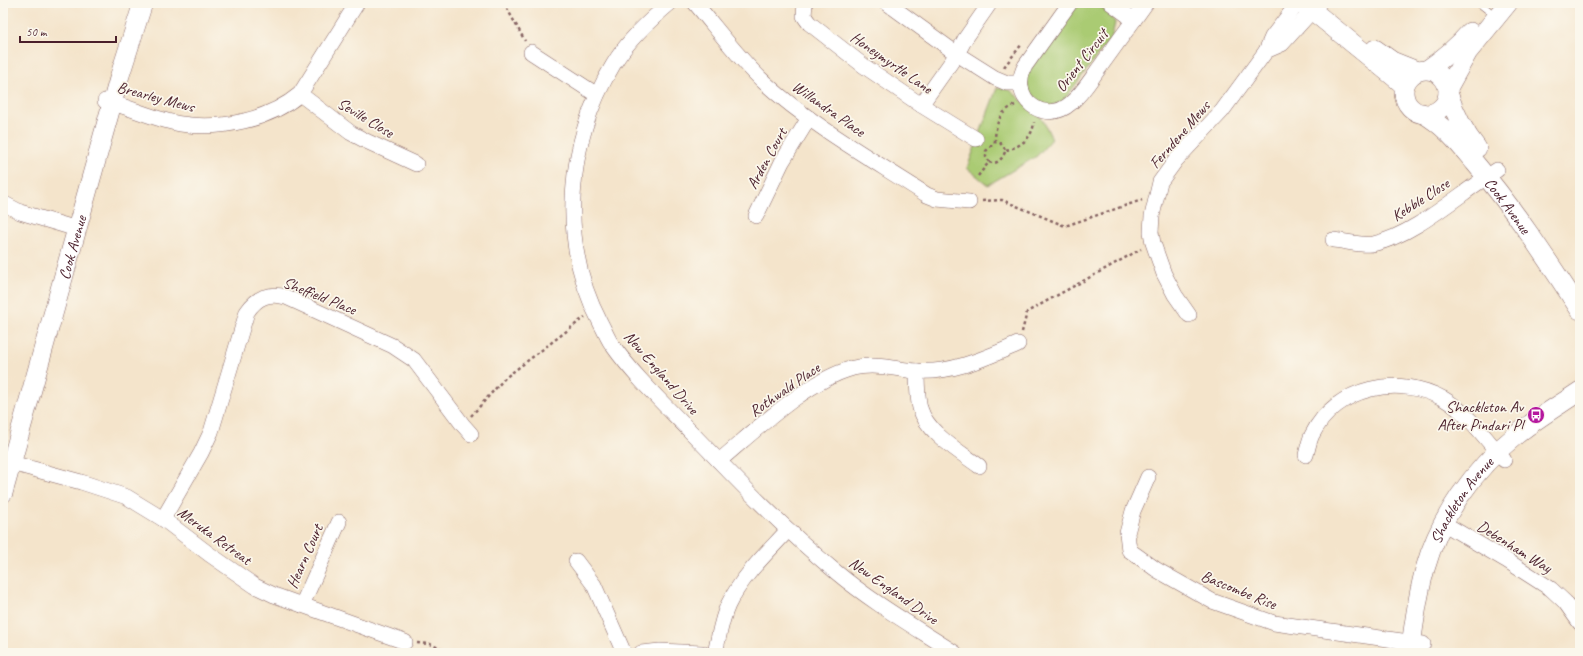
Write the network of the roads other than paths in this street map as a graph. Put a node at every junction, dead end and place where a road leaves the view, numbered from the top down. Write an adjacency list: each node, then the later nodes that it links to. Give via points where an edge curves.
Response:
1 (134, 3): 25 (street, Cook Avenue, via 121,43)
2 (143, 3): 25 (street, Cook Avenue)
3 (357, 3): 23 (street, Brearley Mews)
4 (670, 3): 24 (street, New England Drive, via 632,38 613,63)
5 (695, 3): 28 (street, Willandra Place, via 754,72)
6 (805, 3): 26 (street, Honeymyrtle Lane, via 804,16 809,23 864,66)
7 (886, 3): 15 (street)
8 (990, 3): 18 (street)
9 (1070, 3): 20 (street, via 1025,66)
10 (1111, 3): 16 (street)
11 (1146, 3): 16 (street, Orient Circuit)
12 (1508, 3): 22 (street, via 1468,52)
13 (1310, 5): 19 (street, via 1392,61); 21 (street); 39 (street, Ferndene Mews, via 1282,44 1266,51 1222,111 1167,170 1160,182 1151,224 1153,243 1164,274)
14 (1487, 5): 19 (street, via 1459,46 1445,58)
15 (904, 8): 18 (street)
16 (1134, 20): 20 (street, Orient Circuit, via 1078,97 1062,110 1038,110 1024,96)
17 (531, 52): 24 (street)
18 (957, 54): 20 (street, via 1002,82); 26 (street)
19 (1422, 70): 21 (street, via 1409,77); 22 (street, via 1440,74)
20 (1020, 83)
21 (1404, 86): 27 (street, via 1407,103 1414,111)
22 (1448, 90): 27 (street, via 1446,102 1440,109 1432,113); 31 (street, Cook Avenue, via 1454,111)
23 (300, 94): 25 (street, Brearley Mews, via 277,110 232,123 214,125 180,124); 30 (street, Seville Close, via 351,133)
24 (597, 95): 47 (street, New England Drive, via 582,138 574,174 574,242 581,275 594,310 612,346)
25 (108, 102): 35 (street, Cook Avenue)
26 (921, 105): 29 (street, Honeymyrtle Lane)
27 (1422, 113): 31 (street, Cook Avenue, via 1434,119)
28 (809, 118): 32 (street, Willandra Place, via 926,195); 34 (street, Arden Court, via 782,162)
29 (976, 139)
30 (416, 164)
31 (1492, 173): 36 (street, Kebble Close, via 1419,224 1400,234 1372,244); 37 (street, Cook Avenue, via 1522,203); 38 (street, Cook Avenue)
32 (969, 202)
33 (3, 203): 35 (street, via 20,212)
34 (756, 216)
35 (73, 228): 48 (street, Cook Avenue)
36 (1333, 240)
37 (1580, 289)
38 (1580, 310)
39 (1189, 315)
40 (1018, 344): 41 (street, Rothwald Place, via 959,366)
41 (917, 371): 47 (street, Rothwald Place, via 878,366 843,372 801,395); 49 (street, via 918,400 924,418 945,440)
42 (1580, 391): 46 (street, Shackleton Avenue, via 1516,435)
43 (1580, 403): 46 (street, Shackleton Avenue)
44 (467, 430): 52 (street, Sheffield Place, via 420,368 405,353 286,297 264,297 256,300 246,312 211,432)
45 (1306, 455): 46 (street, via 1312,435 1326,414 1340,401 1358,393 1384,387 1407,387 1445,400 1462,412)
46 (1501, 456): 54 (street, Shackleton Avenue, via 1460,496)
47 (719, 461): 55 (street, New England Drive)
48 (6, 463): 51 (street, Cook Avenue); 52 (street, Meruka Retreat, via 127,497)
49 (979, 466)
50 (1148, 477): 60 (street, Bascombe Rise, via 1133,511 1127,533 1129,550 1157,570 1212,601 1274,623)
51 (3, 493)
52 (163, 518): 57 (street, Meruka Retreat, via 255,586)
53 (339, 522): 57 (street, Hearn Court)
54 (1448, 526): 58 (street, Debenham Way, via 1551,589 1565,602); 60 (street, Shackleton Avenue, via 1435,539 1425,568 1420,591)
55 (788, 530): 64 (street, via 745,578 728,605); 65 (street, New England Drive, via 837,573 886,609)
56 (576, 561): 61 (street, via 594,586)
57 (302, 605): 59 (street, Meruka Retreat)
58 (1580, 623)
59 (404, 642)
60 (1416, 648)
61 (624, 653)
62 (641, 653): 63 (street)
63 (702, 653)
64 (715, 653)
65 (955, 653)

